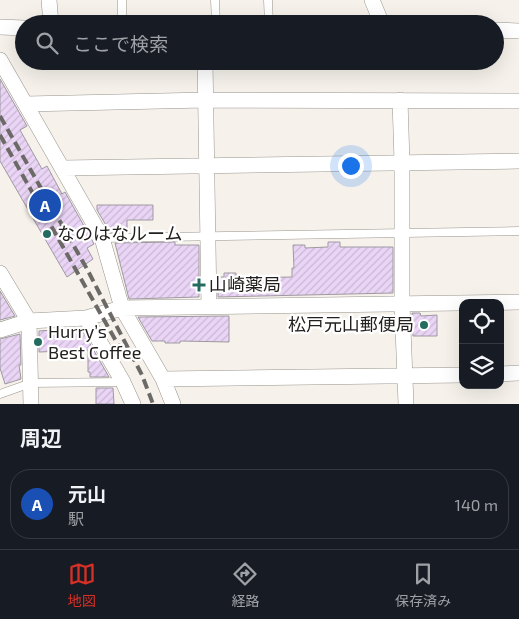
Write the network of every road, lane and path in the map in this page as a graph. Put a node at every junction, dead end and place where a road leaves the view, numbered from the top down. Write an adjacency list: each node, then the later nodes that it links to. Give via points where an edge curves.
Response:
1 (49, 0): 6 (street)
2 (122, 0): 7 (lane)
3 (215, 0): 8 (lane)
4 (268, 0): 9 (lane)
5 (372, 0): 10 (street)
6 (50, 15)
7 (122, 15)
8 (216, 15)
9 (269, 15)
10 (378, 15)
11 (0, 27): 12 (street)
12 (15, 28)
13 (504, 30): 14 (street)
14 (519, 31)
15 (0, 60): 20 (street)
16 (206, 70): 17 (street)
17 (206, 100): 18 (street); 20 (street); 23 (street)
18 (400, 100): 19 (street); 22 (street)
19 (519, 101)
20 (26, 104): 24 (street)
21 (519, 161): 22 (street)
22 (402, 162): 23 (street); 26 (street)
23 (207, 165): 24 (street); 27 (street)
24 (63, 168): 28 (street)
25 (519, 232): 26 (lane)
26 (401, 233): 27 (lane); 31 (street)
27 (208, 236): 28 (lane); 32 (street)
28 (102, 238): 33 (street)
29 (0, 273): 35 (street)
30 (519, 302): 31 (street)
31 (402, 303): 32 (street); 40 (street)
32 (209, 306): 33 (street)
33 (122, 308): 34 (street); 41 (street)
34 (86, 318): 35 (street); 42 (street)
35 (29, 321): 36 (street); 43 (street)
36 (0, 330)
37 (459, 374): 40 (street)
38 (504, 374): 39 (street)
39 (519, 374)
40 (405, 376): 41 (street); 48 (street)
41 (163, 378): 47 (street)
42 (123, 382): 43 (lane); 46 (street)
43 (31, 383): 44 (lane); 45 (street)
44 (0, 394)
45 (31, 404)
46 (133, 404)
47 (173, 404)
48 (406, 404)

